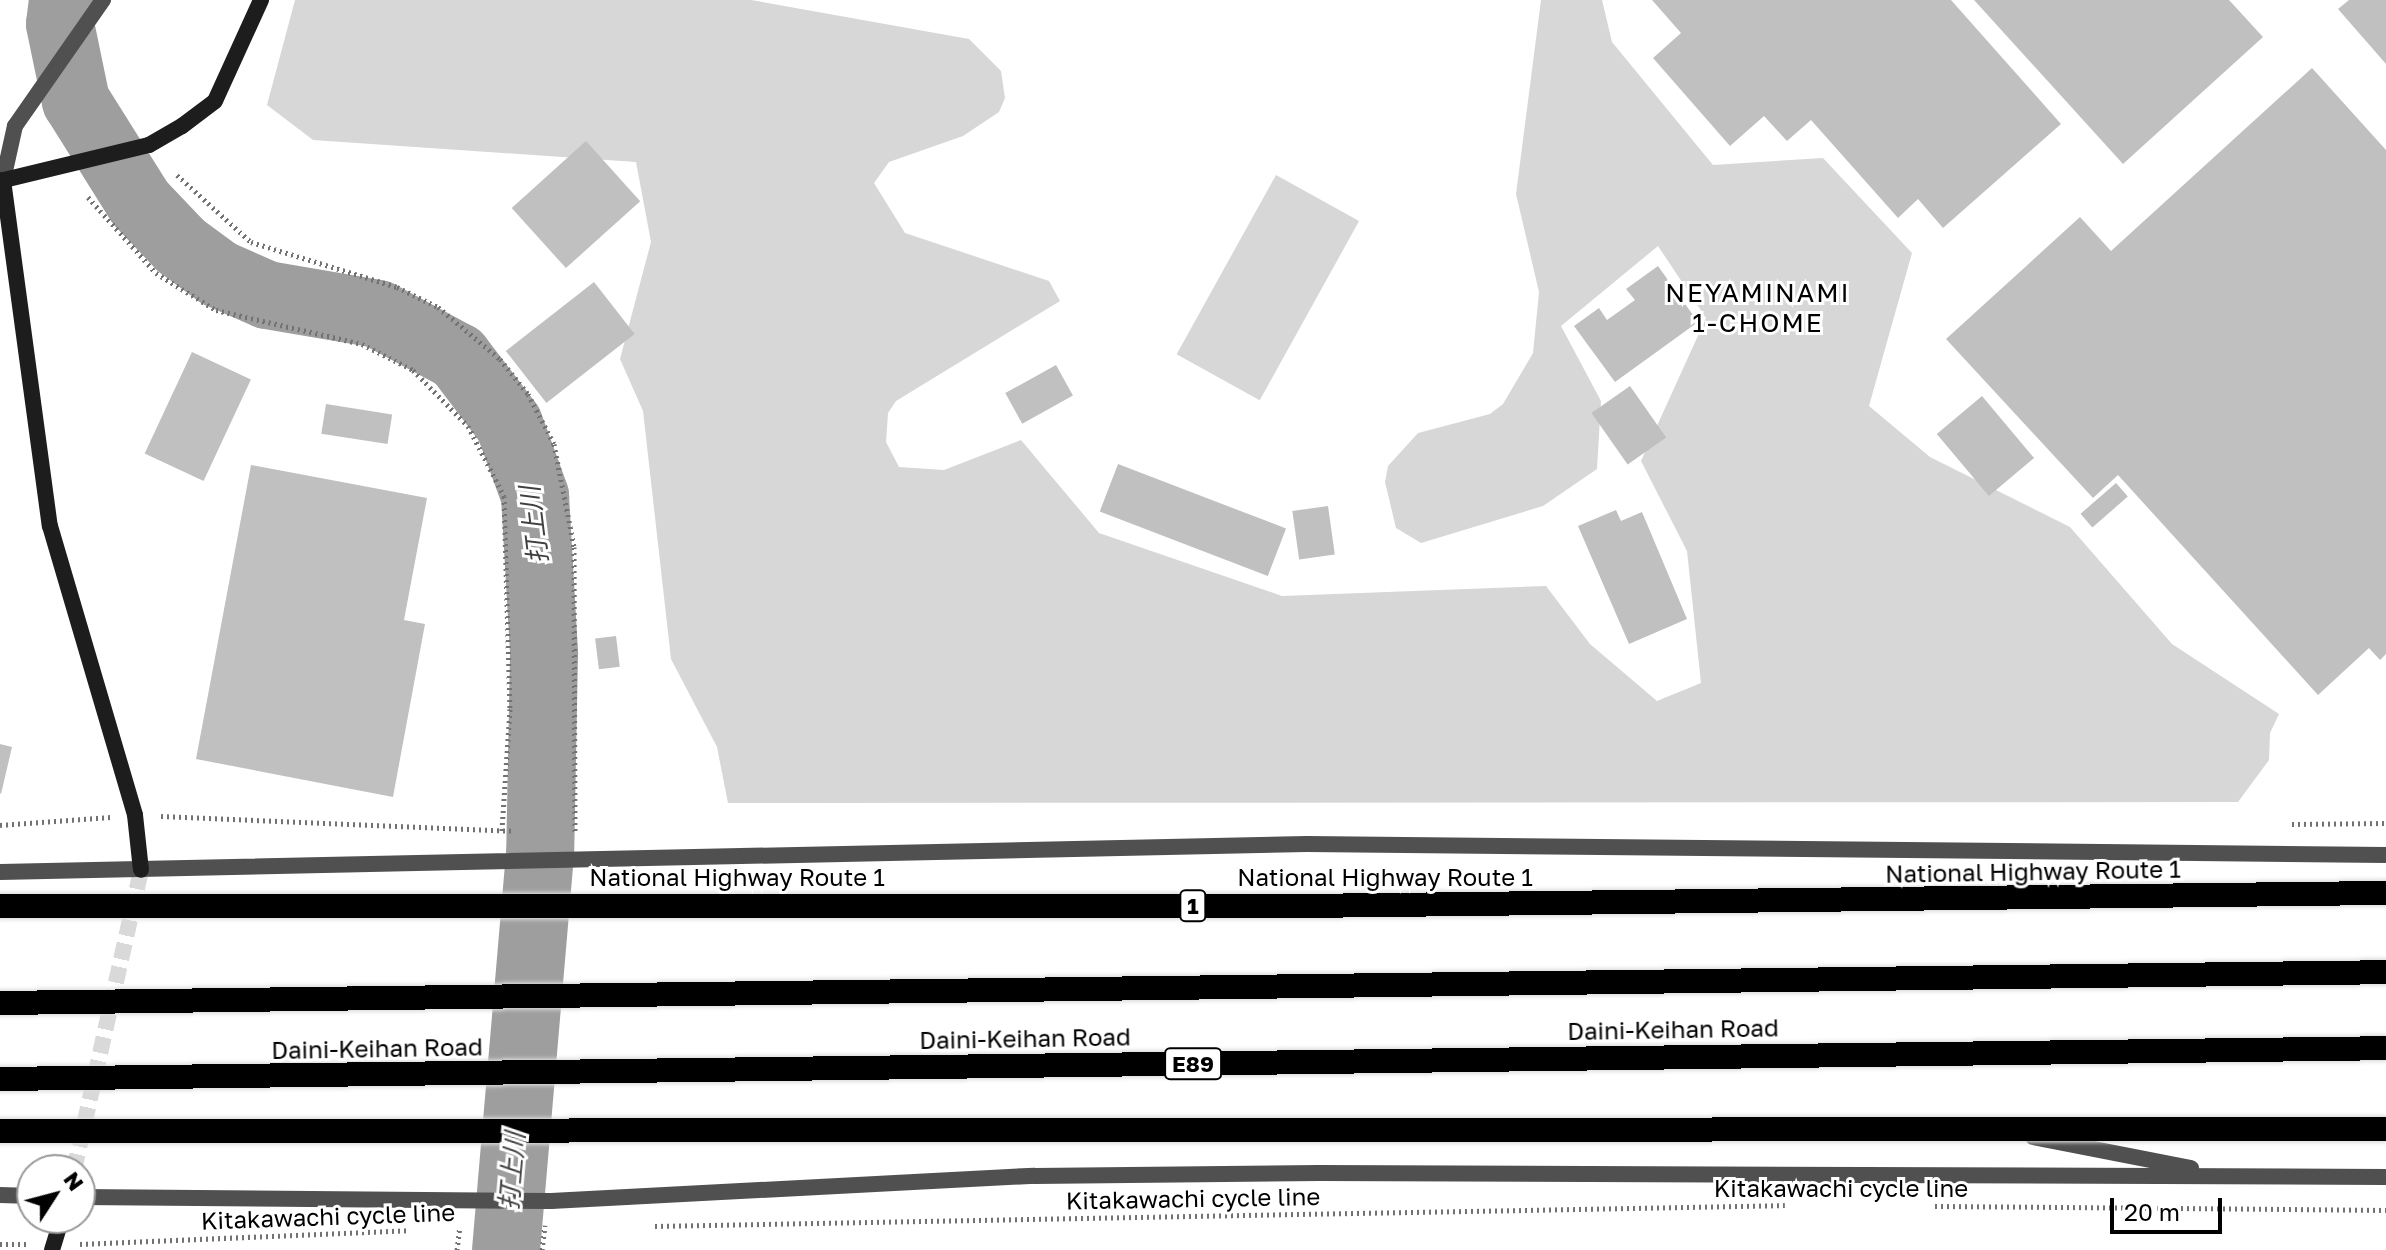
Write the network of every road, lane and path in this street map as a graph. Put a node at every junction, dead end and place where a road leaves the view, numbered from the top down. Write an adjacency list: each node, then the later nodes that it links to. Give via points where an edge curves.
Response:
1 (103, 0): 4 (street, via 15,126)
2 (261, 0): 4 (street, via 215,101 149,145)
3 (177, 175): 8 (path, via 251,242 397,287 438,307 500,359 528,394 554,444 574,547)
4 (1, 180): 9 (street, via 50,526 135,815)
5 (88, 197): 7 (path, via 156,273 216,310 362,344 413,370 444,397 488,457 504,496 509,578 504,643 510,709)
6 (2386, 855): 8 (street, via 1307,844)
7 (499, 862): 8 (street); 9 (street)
8 (575, 863)
9 (141, 870): 10 (street)
10 (0, 872)
11 (2386, 893): 12 (highway, National Highway Route 1 / 1, bridge, via 1318,906)
12 (0, 906)
13 (2386, 972): 14 (highway, Daini-Keihan Road, bridge)
14 (0, 1003)
15 (2386, 1048): 16 (highway, Daini-Keihan Road / E89, bridge)
16 (0, 1079)
17 (1992, 1129): 18 (highway, bridge); 19 (highway, bridge); 20 (street, bridge)
18 (2386, 1129)
19 (0, 1131)
20 (2236, 1177): 21 (street); 22 (street, via 1831,1170 1334,1172 1034,1176 551,1201)
21 (2386, 1177)
22 (96, 1197)
23 (1796, 1205): 26 (path, Kitakawachi cycle line)
24 (1924, 1206): 25 (path, Kitakawachi cycle line)
25 (2386, 1210)
26 (640, 1226)
27 (460, 1228): 28 (path, Kitakawachi cycle line); 32 (path, Kitakawachi cycle line); 36 (path)
28 (474, 1228)
29 (531, 1228): 30 (path)
30 (545, 1228): 31 (path); 37 (path)
31 (561, 1228)
32 (444, 1229)
33 (413, 1230): 35 (path, Kitakawachi cycle line)
34 (0, 1244): 35 (path, Kitakawachi cycle line)
35 (53, 1247)
36 (457, 1250)
37 (542, 1250)

